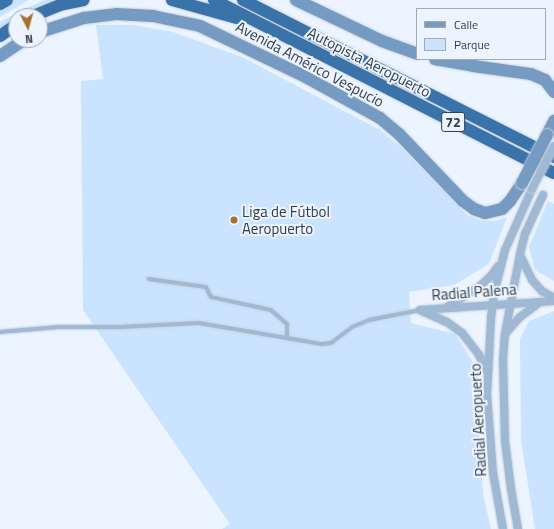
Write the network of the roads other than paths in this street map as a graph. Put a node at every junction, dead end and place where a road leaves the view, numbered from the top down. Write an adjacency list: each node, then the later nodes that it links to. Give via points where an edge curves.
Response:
1 (8, 0): 8 (highway)
2 (83, 0): 9 (highway)
3 (172, 0): 11 (highway)
4 (214, 0): 11 (highway, Autopista Aeropuerto / 72)
5 (243, 0): 10 (highway, Autopista Aeropuerto / 72)
6 (251, 0): 10 (highway)
7 (296, 0): 14 (street, via 382,41)
8 (0, 4)
9 (48, 10)
10 (266, 12): 20 (highway, Autopista Aeropuerto / 72)
11 (258, 23): 21 (highway, Autopista Aeropuerto / 72)
12 (48, 29): 22 (street, Avenida Américo Vespucio, via 84,18 116,14 153,16 200,26 302,75 380,118 474,209 485,213 502,209)
13 (12, 48): 15 (street)
14 (416, 54)
15 (0, 56)
16 (441, 60): 17 (street, via 531,74 545,80)
17 (554, 92)
18 (554, 121): 22 (street, Avenida Américo Vespucio, bridge)
19 (554, 146): 22 (street, Radial Aeropuerto, bridge)
20 (554, 157)
21 (554, 173)
22 (527, 186): 25 (street, Radial Aeropuerto)
23 (542, 195): 24 (street, Radial Aeropuerto, via 525,234)
24 (520, 254): 27 (street, Radial Palena, via 524,268 532,280); 29 (street, Radial Aeropuerto)
25 (501, 263): 30 (street, Radial Aeropuerto); 31 (street, Radial Aeropuerto, via 486,282)
26 (149, 279): 35 (lane, via 206,287 211,298 271,310 287,324)
27 (554, 300): 28 (street, Radial Palena)
28 (540, 302): 29 (street, Radial Palena); 34 (street, via 520,317)
29 (512, 304): 30 (street, Radial Palena); 34 (street, Radial Aeropuerto)
30 (492, 305): 31 (street, Radial Palena); 36 (street, Radial Aeropuerto)
31 (446, 308): 32 (street, Radial Palena)
32 (420, 310): 35 (lane, via 369,320 352,327 331,343 322,344); 36 (street, Radial Palena, via 447,322 462,333 480,355)
33 (0, 332): 35 (lane, via 199,323)
34 (506, 334): 38 (street, Radial Aeropuerto, via 504,419 509,476)
35 (287, 338)
36 (487, 375): 37 (street, Radial Aeropuerto, via 492,458)
37 (503, 529)
38 (518, 529)

